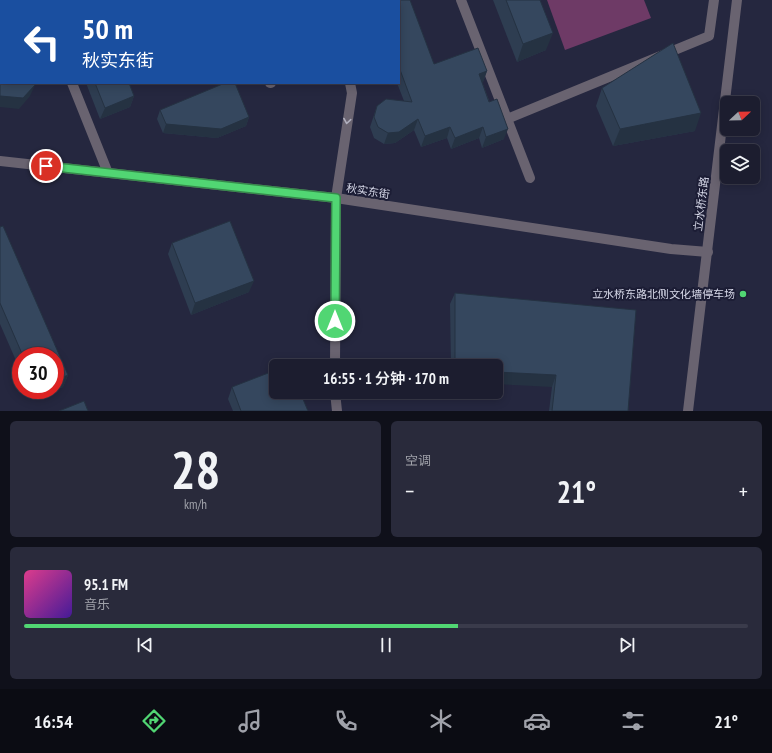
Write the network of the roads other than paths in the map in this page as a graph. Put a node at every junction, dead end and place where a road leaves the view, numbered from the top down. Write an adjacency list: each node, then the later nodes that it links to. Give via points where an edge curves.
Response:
1 (461, 0): 6 (street)
2 (714, 0): 6 (street, via 709,36)
3 (737, 0): 11 (street, 立水桥东路)
4 (72, 84): 8 (street)
5 (350, 84): 10 (street, one-way to 10, via 352,93)
6 (507, 119): 9 (street)
7 (0, 161): 8 (street, 秋实东街)
8 (108, 173): 10 (street, 秋实东街)
9 (530, 178)
10 (336, 198): 11 (street, 秋实东街, via 671,249); 12 (street)
11 (708, 252): 15 (street, 立水桥东路)
12 (335, 359)
13 (336, 399): 14 (street)
14 (337, 411)
15 (688, 411)

